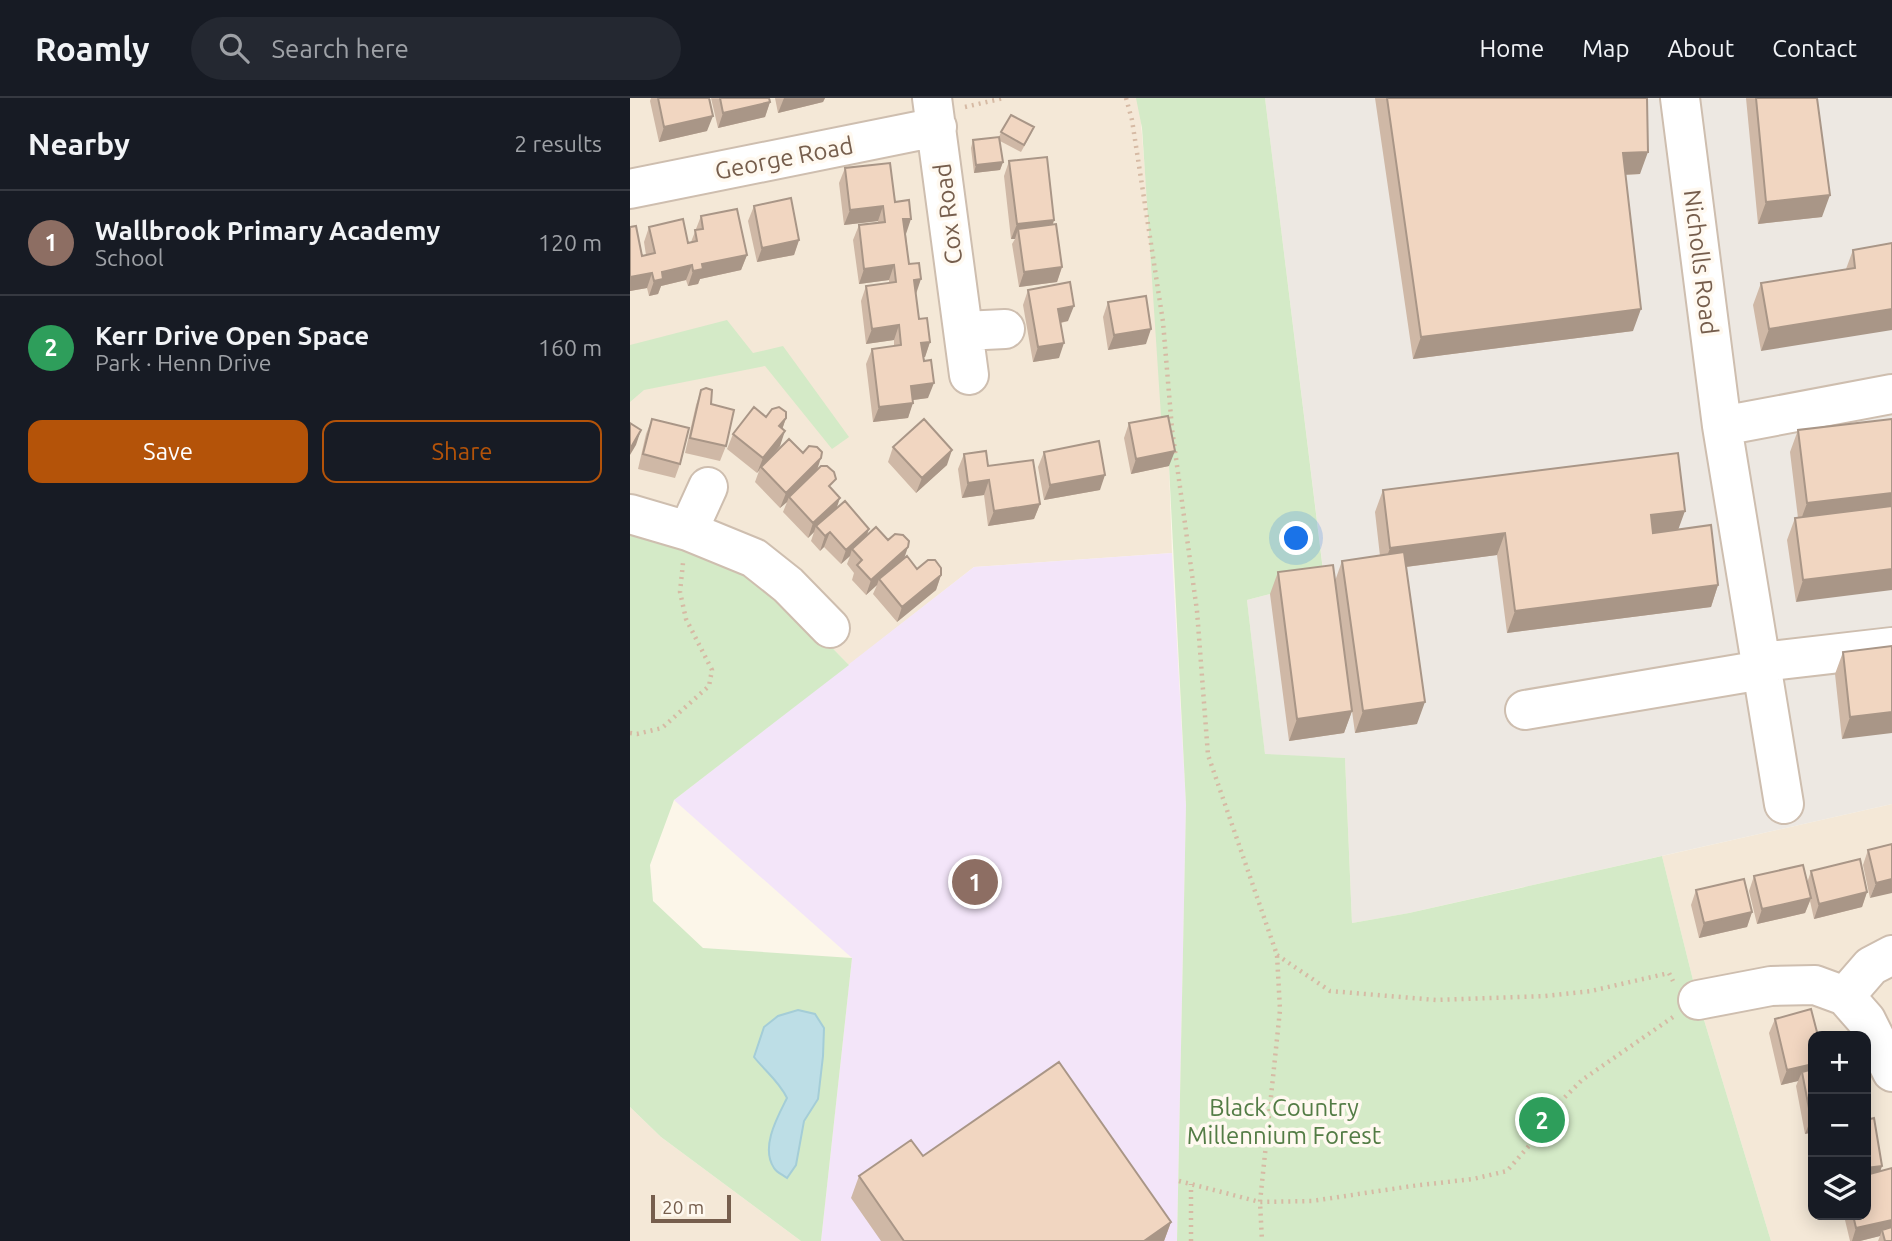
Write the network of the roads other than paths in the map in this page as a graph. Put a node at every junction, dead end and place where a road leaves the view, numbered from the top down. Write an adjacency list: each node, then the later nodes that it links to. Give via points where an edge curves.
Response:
1 (1680, 98): 8 (street, Nicholls Road)
2 (934, 113): 3 (street, George Road); 5 (street, Cox Road)
3 (630, 189)
4 (1005, 329): 5 (street)
5 (964, 331): 6 (street, Cox Road)
6 (969, 375)
7 (1892, 394): 8 (street)
8 (1722, 426): 14 (street, Nicholls Road)
9 (708, 487): 11 (street)
10 (630, 513): 11 (street)
11 (688, 531): 12 (street, via 754,558)
12 (830, 628)
13 (1892, 647): 14 (street)
14 (1762, 666): 15 (street); 16 (street, Nicholls Road)
15 (1525, 710)
16 (1784, 804)
17 (1892, 955): 18 (street, via 1871,966)
18 (1846, 996): 19 (street, via 1815,985 1771,986); 20 (street, via 1866,1020)
19 (1698, 1000)
20 (1892, 1072)

